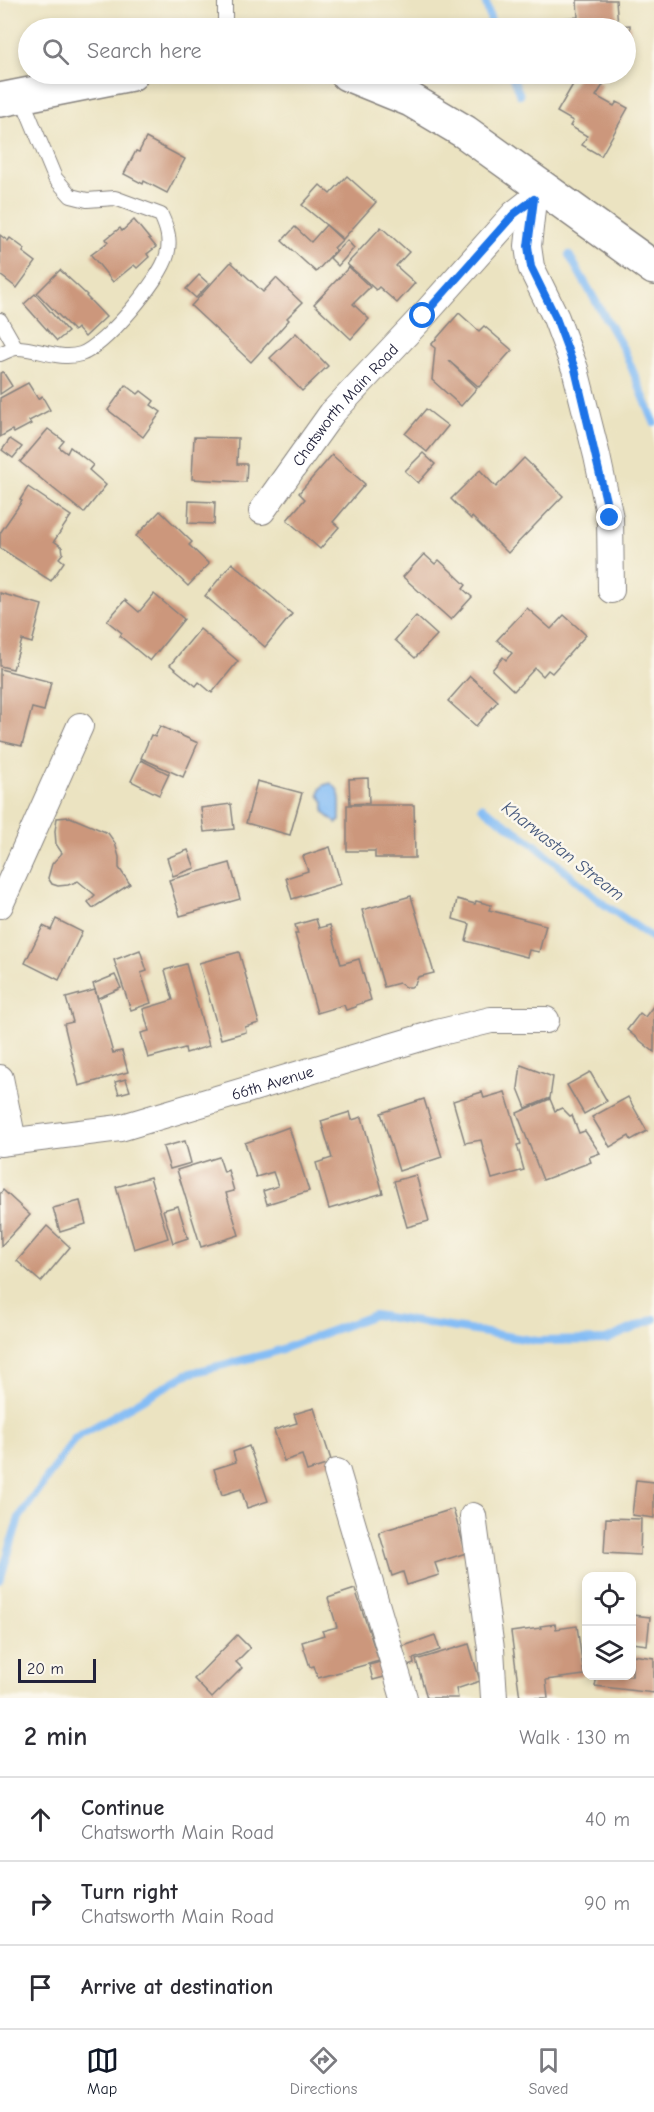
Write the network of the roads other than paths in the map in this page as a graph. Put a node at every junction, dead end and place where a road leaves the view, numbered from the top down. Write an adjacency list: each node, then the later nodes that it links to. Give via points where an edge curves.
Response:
1 (225, 0): 2 (lane)
2 (225, 18)
3 (81, 84): 5 (street)
4 (372, 84): 6 (street, via 411,100 465,132)
5 (10, 98): 9 (lane, via 55,178 71,196 87,200 116,198 161,215 169,240 158,276 104,339 82,354 64,357)
6 (534, 190): 7 (street); 11 (street, Chatsworth Main Road, via 332,413); 12 (street, via 528,246 531,267 575,369 597,456 610,518)
7 (654, 268)
8 (0, 320): 9 (lane)
9 (16, 348): 10 (lane)
10 (0, 354)
11 (262, 511)
12 (611, 590)
13 (80, 726): 14 (street)
14 (0, 905)
15 (546, 1020): 17 (street, 66th Avenue, via 491,1020 120,1128)
16 (0, 1078): 17 (street)
17 (7, 1142)
18 (337, 1472): 20 (street)
19 (473, 1516): 21 (street)
20 (404, 1698)
21 (494, 1698)

